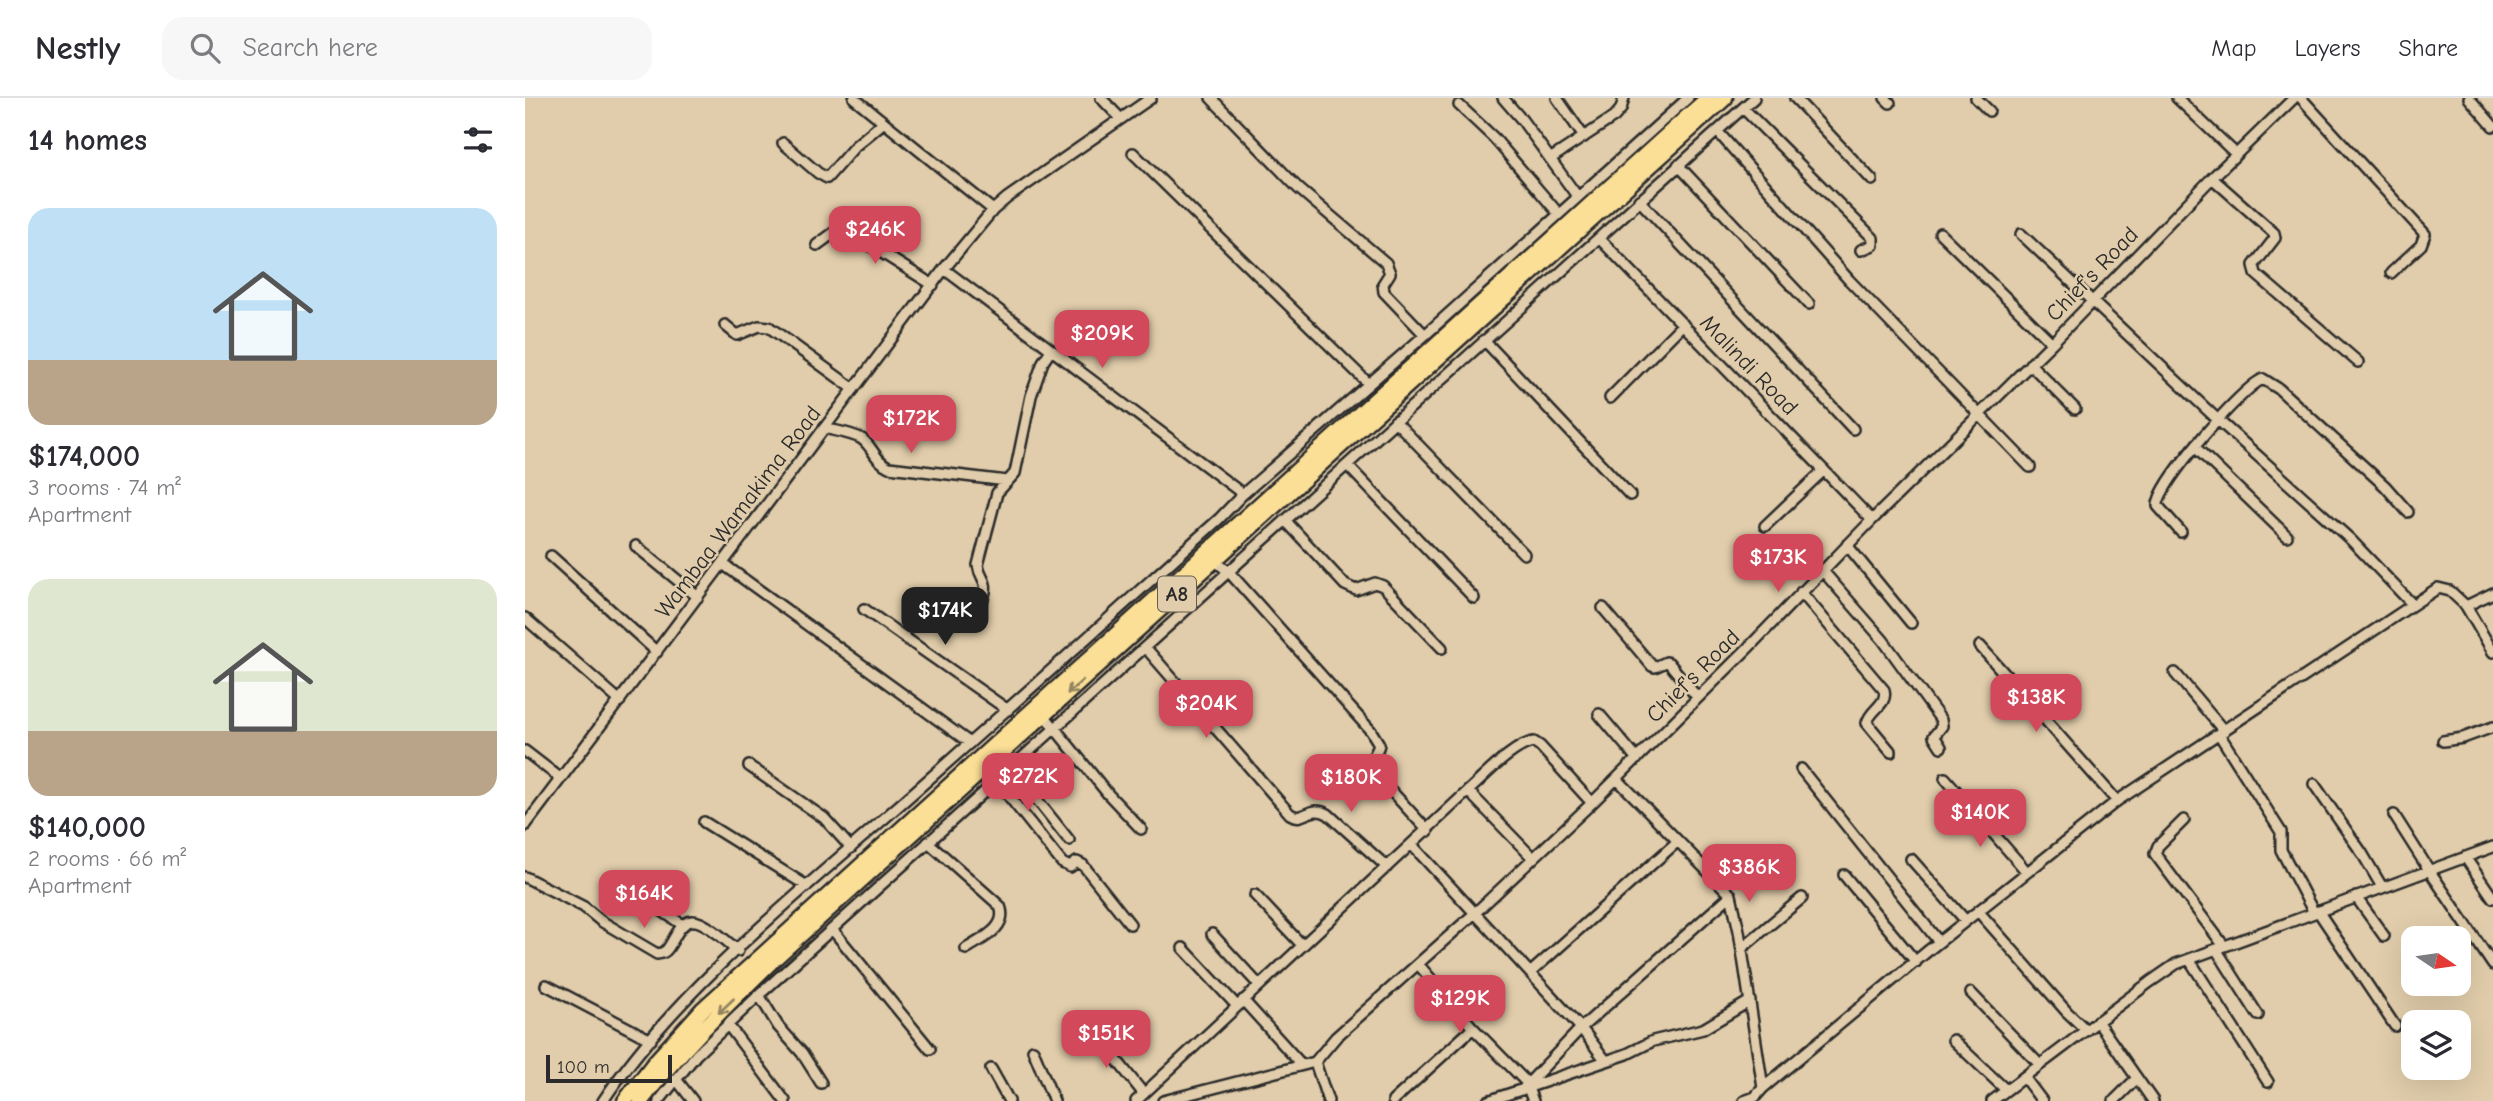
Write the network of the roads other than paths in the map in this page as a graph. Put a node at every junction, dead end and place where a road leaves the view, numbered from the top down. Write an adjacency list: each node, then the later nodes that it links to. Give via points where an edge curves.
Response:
1 (855, 98): 21 (street)
2 (1101, 98): 20 (street)
3 (1151, 98): 20 (street, Wambaa Wamakima Road)
4 (1211, 98): 51 (street, via 1297,188 1386,263 1390,273 1384,292)
5 (1503, 98): 28 (street)
6 (1557, 98): 24 (street)
7 (1624, 98): 24 (street, via 1614,117)
8 (1725, 98): 41 (highway, A8)
9 (1754, 98): 18 (street)
10 (1795, 98): 31 (street)
11 (1976, 98): 19 (street)
12 (2177, 98): 27 (street)
13 (2294, 98): 27 (street, Chief's Road)
14 (2301, 98): 45 (street, via 2425,234 2421,244)
15 (2469, 98): 22 (street)
16 (1696, 100): 32 (street); 41 (highway, A8)
17 (1459, 105): 35 (street, via 1494,138)
18 (1743, 108): 23 (street); 42 (street, via 1873,238 1873,245)
19 (1989, 111)
20 (1121, 120): 34 (street, Wambaa Wamakima Road)
21 (884, 122): 25 (street, via 827,178); 34 (street)
22 (2493, 126)
23 (1717, 131): 29 (street); 63 (street, via 1849,280)
24 (1584, 137): 28 (street)
25 (783, 143)
26 (1133, 153): 59 (street)
27 (2236, 154): 30 (street, Chief's Road)
28 (1550, 159): 32 (street)
29 (1678, 165): 33 (street); 48 (street)
30 (2212, 178): 47 (street, Chief's Road); 57 (street, via 2273,233 2272,244 2254,265 2256,274)
31 (1872, 180)
32 (1577, 196): 35 (street)
33 (1639, 200): 39 (street); 67 (street)
34 (993, 210): 44 (street, Wambaa Wamakima Road)
35 (1558, 213): 36 (street)
36 (1537, 233): 41 (street); 51 (street)
37 (1940, 233): 54 (street)
38 (2021, 234): 47 (street)
39 (1599, 238): 43 (street); 49 (street, Malindi Road)
40 (817, 245): 46 (street, via 844,229)
41 (1552, 247): 43 (street); 52 (highway, A8); 69 (highway, A8)
42 (1861, 250)
43 (1568, 265): 53 (street)
44 (944, 269): 46 (street, Wambaa Wamakima Road); 55 (street)
45 (2391, 273)
46 (933, 285): 60 (street, Wambaa Wamakima Road)
47 (2092, 301): 54 (street, Chief's Road); 64 (street)
48 (1809, 304)
49 (1683, 324): 61 (street); 73 (street, Malindi Road)
50 (725, 325): 60 (street, via 737,335 769,327)
51 (1425, 335): 59 (street)
52 (1460, 337): 56 (street); 90 (highway, A8)
53 (1484, 340): 56 (street); 76 (street)
54 (2052, 343): 58 (street, Chief's Road)
55 (1051, 350): 74 (street, via 1031,396 1015,473); 75 (street)
56 (1471, 352): 65 (street)
57 (2358, 362)
58 (2030, 364): 62 (street); 63 (street, Chief's Road)
59 (1369, 384): 68 (street)
60 (854, 388): 66 (street, Wambaa Wamakima Road)
61 (1610, 398)
62 (2075, 409)
63 (1978, 414): 72 (street); 80 (street, Chief's Road)
64 (2218, 420): 70 (street); 77 (street, via 2258,380 2267,379); 100 (street, via 2351,540)
65 (1395, 421): 71 (street); 88 (street)
66 (824, 428): 74 (street, via 863,440 877,460 889,467); 92 (street, Wambaa Wamakima Road)
67 (1853, 429)
68 (1317, 430): 69 (street); 75 (street)
69 (1327, 443): 82 (highway, A8)
70 (2195, 447): 83 (street, via 2157,501); 84 (street)
71 (1347, 465): 79 (street); 98 (street)
72 (2030, 467)
73 (1824, 470): 80 (street, Malindi Road); 81 (street)
74 (1007, 481): 99 (street, via 997,493 980,556 979,569 987,588)
75 (1243, 494): 78 (street)
76 (1630, 495)
77 (2408, 512)
78 (1219, 519): 82 (street); 87 (street)
79 (1285, 520): 94 (street); 108 (street, via 1345,585 1356,590 1375,583 1383,586)
80 (1872, 520): 86 (street, Chief's Road)
81 (1765, 526)
82 (1231, 530): 91 (highway, A8)
83 (2181, 532)
84 (2287, 536)
85 (636, 545): 97 (street)
86 (1847, 545): 93 (street, Chief's Road); 105 (street)
87 (1184, 551): 91 (street); 114 (street)
88 (1524, 554)
89 (551, 556): 109 (street)
90 (1214, 560): 94 (street); 116 (highway, A8, one-way to 116)
91 (1195, 562): 223 (highway, A8, via 703,1009)
92 (723, 564): 97 (street, Wambaa Wamakima Road); 121 (street)
93 (1822, 570): 95 (street, Chief's Road); 122 (street, via 1883,640 1941,720 1934,736)
94 (1229, 572): 107 (street); 143 (street, via 1371,731 1379,744 1371,758 1373,771)
95 (1801, 592): 112 (street, Chief's Road); 124 (street, via 1884,690 1884,702 1870,713 1867,723)
96 (2493, 593): 101 (street)
97 (698, 597): 109 (street, Wambaa Wamakima Road)
98 (1474, 598)
99 (983, 599)
100 (2412, 604): 101 (street, via 2444,588); 119 (street)
101 (2466, 606): 110 (street)
102 (864, 608): 114 (street)
103 (1603, 608): 112 (street, via 1652,666 1669,663)
104 (525, 618): 113 (street)
105 (1912, 623)
106 (1980, 646): 135 (street)
107 (1145, 647): 118 (street); 154 (street, via 1290,814 1301,817 1320,809)
108 (1442, 648)
109 (657, 652): 113 (street, Wambaa Wamakima Road)
110 (2493, 652)
111 (2175, 673): 119 (street)
112 (1697, 697): 125 (street, Chief's Road)
113 (620, 701): 129 (street, Wambaa Wamakima Road)
114 (1008, 710): 121 (street)
115 (1599, 714): 125 (street)
116 (1044, 715): 118 (street); 150 (highway, A8)
117 (2493, 727): 120 (street)
118 (1053, 728): 127 (street); 142 (street)
119 (2222, 733): 135 (street); 169 (street, via 2281,832 2281,850)
120 (2443, 741)
121 (970, 743): 149 (street)
122 (1941, 747)
123 (525, 751): 129 (street)
124 (1891, 752)
125 (1637, 758): 131 (street, Chief's Road)
126 (749, 766): 149 (street, via 824,818)
127 (1011, 767): 132 (street); 144 (street)
128 (1801, 769): 177 (street)
129 (560, 778): 141 (street, Wambaa Wamakima Road)
130 (1945, 778): 156 (street)
131 (1617, 779): 136 (street, Chief's Road); 145 (street)
132 (996, 780): 146 (street); 172 (street, via 1062,863 1083,866)
133 (2313, 784): 162 (street)
134 (1468, 791): 136 (street, via 1506,757 1534,742); 143 (street); 152 (street)
135 (2117, 801): 156 (street)
136 (1593, 803): 152 (street, Chief's Road)
137 (1960, 804): 156 (street)
138 (2395, 815): 155 (street)
139 (2184, 820): 179 (street, via 2155,854)
140 (704, 822): 161 (street)
141 (525, 825)
142 (1141, 829)
143 (1427, 831): 147 (street)
144 (1069, 840)
145 (1678, 841): 164 (street); 188 (street)
146 (928, 842): 159 (street); 182 (street, via 1003,912 998,927)
147 (1412, 845): 154 (street); 170 (street)
148 (2493, 846): 151 (street)
149 (851, 848): 161 (street)
150 (892, 853): 159 (street); 224 (highway, A8, one-way to 224, via 708,1023)
151 (2465, 857): 155 (street); 167 (street)
152 (1532, 858): 170 (street, Chief's Road)
153 (1911, 859): 171 (street)
154 (1387, 867): 178 (street)
155 (2428, 870): 162 (street); 187 (street)
156 (2025, 874): 168 (street)
157 (1844, 875): 185 (street)
158 (525, 877): 173 (street, via 584,907 657,954 667,951)
159 (886, 879): 174 (street)
160 (623, 885): 173 (street)
161 (807, 886): 183 (street)
162 (2382, 887): 165 (street)
163 (1255, 895): 178 (street)
164 (1731, 895): 181 (street); 200 (street)
165 (2355, 897): 169 (street); 176 (street)
166 (1802, 898): 181 (street)
167 (2493, 898)
168 (1978, 911): 171 (street); 202 (street)
169 (2316, 912): 179 (street); 198 (street)
170 (1475, 913): 186 (street, Chief's Road); 188 (street)
171 (1966, 921): 177 (street)
172 (1130, 924)
173 (683, 925): 183 (street, via 697,921)
174 (832, 929): 192 (street); 205 (street)
175 (1212, 934): 190 (street)
176 (2384, 936)
177 (1939, 942): 185 (street)
178 (1303, 945): 190 (street)
179 (2220, 947): 184 (street); 195 (street)
180 (1183, 948): 194 (street)
181 (1742, 948): 193 (street)
182 (966, 949)
183 (738, 950): 203 (street)
184 (2189, 959): 196 (street, via 2163,972); 215 (street)
185 (1916, 962): 218 (street)
186 (1418, 964): 199 (street); 208 (street, Chief's Road, via 1336,1037)
187 (2493, 965)
188 (1531, 973): 200 (street)
189 (546, 985): 203 (street)
190 (1259, 985): 194 (street)
191 (1971, 993): 210 (street)
192 (759, 995): 197 (street); 216 (street)
193 (1750, 1000): 207 (street, via 1703,1029 1653,1041); 218 (street)
194 (1240, 1003): 209 (street); 220 (street)
195 (2258, 1015)
196 (2097, 1021): 202 (street); 213 (street)
197 (728, 1025): 214 (street); 227 (street)
198 (2395, 1026)
199 (1473, 1028): 217 (street); 232 (street)
200 (1581, 1028): 207 (street); 217 (street)
201 (1092, 1029): 220 (street)
202 (2086, 1030): 210 (street)
203 (651, 1040): 222 (street)
204 (1953, 1040): 219 (street)
205 (930, 1049)
206 (1033, 1050): 229 (street)
207 (1606, 1061): 217 (street)
208 (1315, 1062): 209 (street); 231 (street)
209 (1301, 1064): 230 (street)
210 (2040, 1065): 212 (street)
211 (991, 1069): 228 (street)
212 (2024, 1077): 219 (street); 237 (street)
213 (2137, 1078): 238 (street); 239 (street)
214 (676, 1079): 225 (street); 226 (street)
215 (2268, 1082)
216 (821, 1083)
217 (1526, 1087): 233 (street); 234 (street)
218 (1763, 1088): 221 (street)
219 (2007, 1090): 236 (street)
220 (1139, 1097)
221 (1755, 1099): 235 (street)
222 (603, 1101)
223 (625, 1101)
224 (641, 1101)
225 (659, 1101)
226 (692, 1101)
227 (785, 1101)
228 (1009, 1101)
229 (1054, 1101)
230 (1163, 1101)
231 (1328, 1101)
232 (1393, 1101)
233 (1487, 1101)
234 (1533, 1101)
235 (1744, 1101)
236 (1992, 1101)
237 (2042, 1101)
238 (2114, 1101)
239 (2153, 1101)

